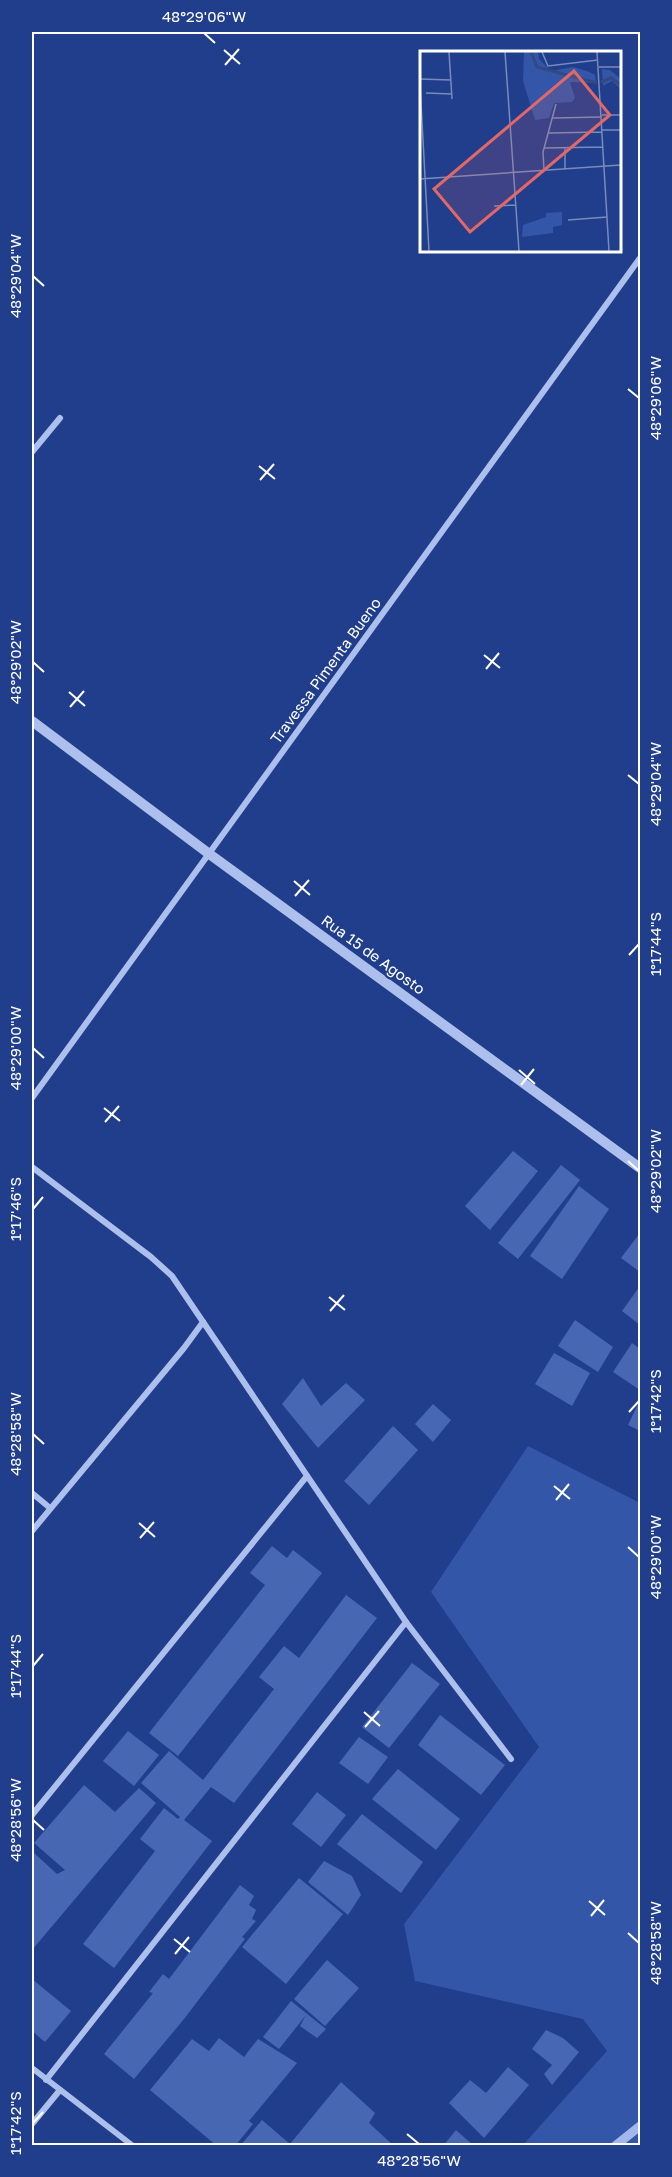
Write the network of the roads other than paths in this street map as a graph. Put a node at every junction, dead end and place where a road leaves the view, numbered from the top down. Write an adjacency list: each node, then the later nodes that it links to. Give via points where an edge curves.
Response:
1 (640, 258): 5 (street, Travessa Pimenta Bueno)
2 (60, 418): 3 (street)
3 (32, 452)
4 (32, 721): 5 (street, Rua 15 de Agosto)
5 (208, 853): 6 (street, Travessa Pimenta Bueno); 8 (street, Rua 15 de Agosto)
6 (32, 1098)
7 (32, 1167): 9 (street, via 172,1276)
8 (640, 1168)
9 (203, 1322): 10 (street); 12 (street)
10 (307, 1476): 14 (street); 16 (street)
11 (32, 1493): 12 (street)
12 (50, 1508): 13 (street)
13 (32, 1531)
14 (406, 1622): 15 (street); 18 (street)
15 (511, 1759)
16 (32, 1815)
17 (32, 2068): 18 (street)
18 (46, 2080): 19 (street)
19 (60, 2090): 20 (street); 21 (street)
20 (32, 2124)
21 (133, 2145)

